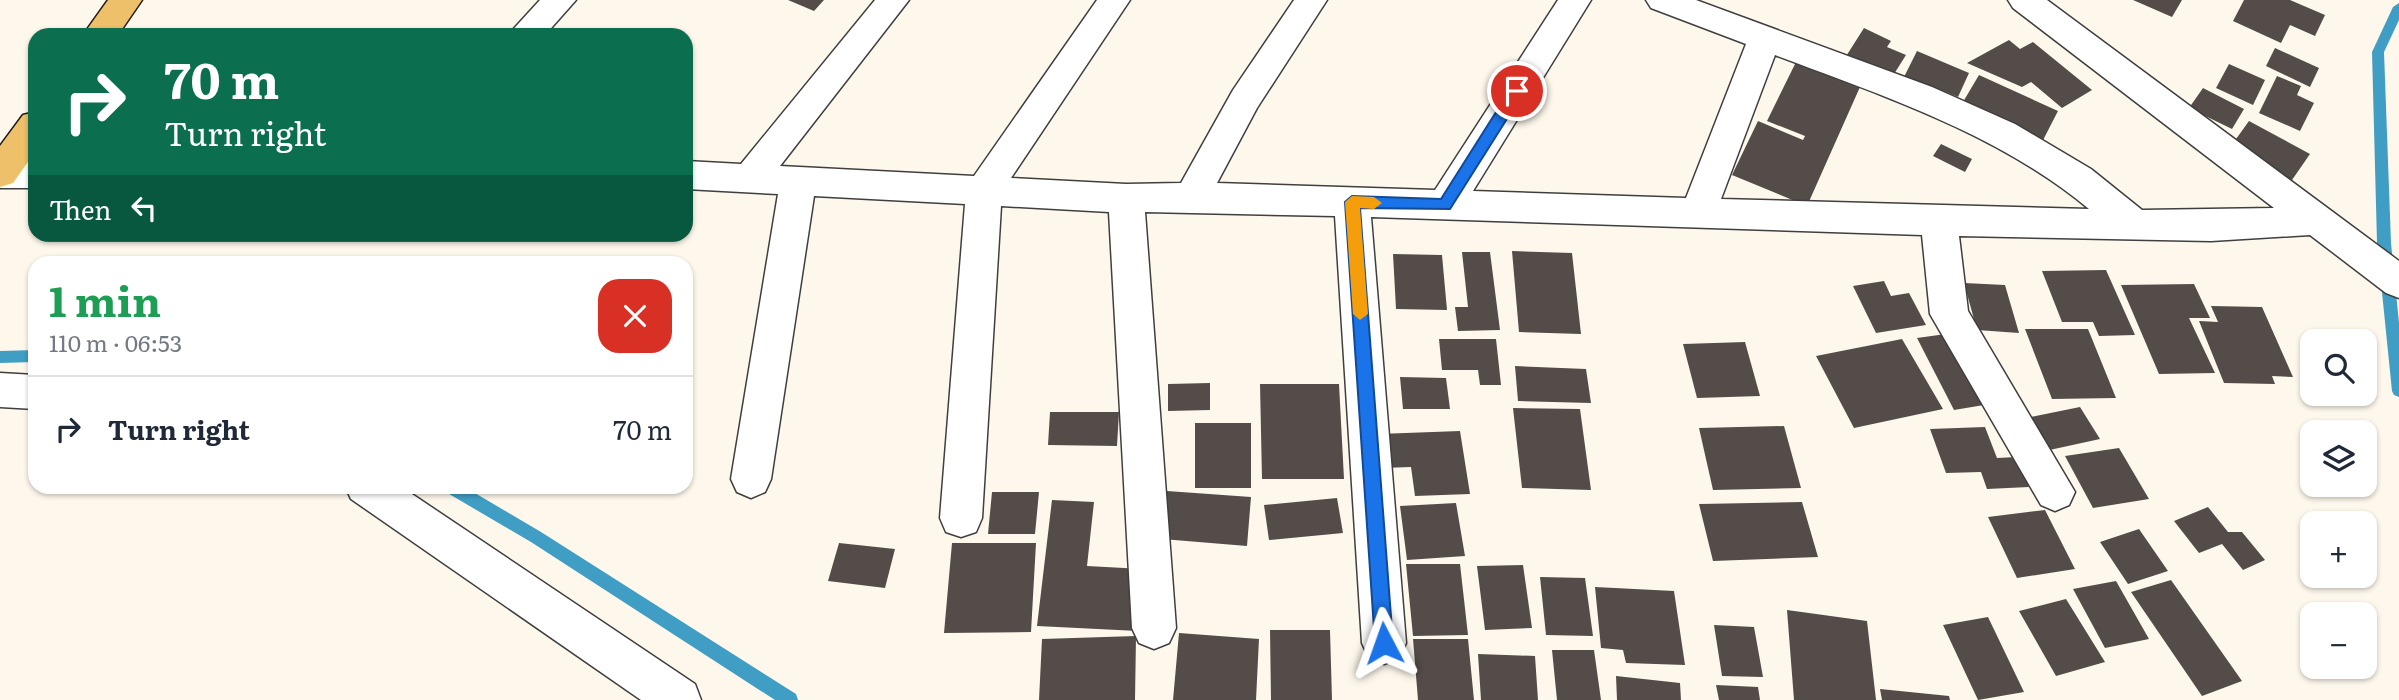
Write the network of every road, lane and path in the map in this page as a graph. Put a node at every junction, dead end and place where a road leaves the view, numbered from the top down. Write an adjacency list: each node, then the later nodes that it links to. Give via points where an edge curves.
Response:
1 (125, 0): 10 (main road)
2 (560, 0): 11 (street)
3 (893, 0): 17 (street)
4 (1114, 0): 19 (street)
5 (1311, 0): 20 (street, via 1245,99)
6 (1575, 0): 23 (street)
7 (1662, 0): 12 (street)
8 (2024, 0): 9 (street)
9 (2063, 12): 25 (street)
10 (105, 28)
11 (532, 28)
12 (1765, 39): 24 (street); 27 (street, via 1920,96 2003,134 2078,179)
13 (28, 135): 14 (main road)
14 (0, 173): 15 (street)
15 (28, 174)
16 (693, 175): 17 (street)
17 (751, 177): 18 (street)
18 (798, 181): 19 (street); 31 (street)
19 (984, 189): 21 (street); 34 (street)
20 (1191, 197): 21 (street); 22 (street)
21 (1125, 198): 35 (street)
22 (1352, 202): 23 (street); 36 (street)
23 (1445, 205): 24 (street)
24 (1699, 211): 26 (street)
25 (2318, 220): 27 (street, via 2211,226); 28 (street)
26 (1939, 221): 27 (street); 32 (street, via 1948,314)
27 (2132, 223)
28 (2399, 282)
29 (0, 390): 30 (street)
30 (28, 392)
31 (751, 479)
32 (2055, 492)
33 (377, 494): 37 (street)
34 (961, 518)
35 (1154, 628)
36 (1384, 643)
37 (679, 700)

